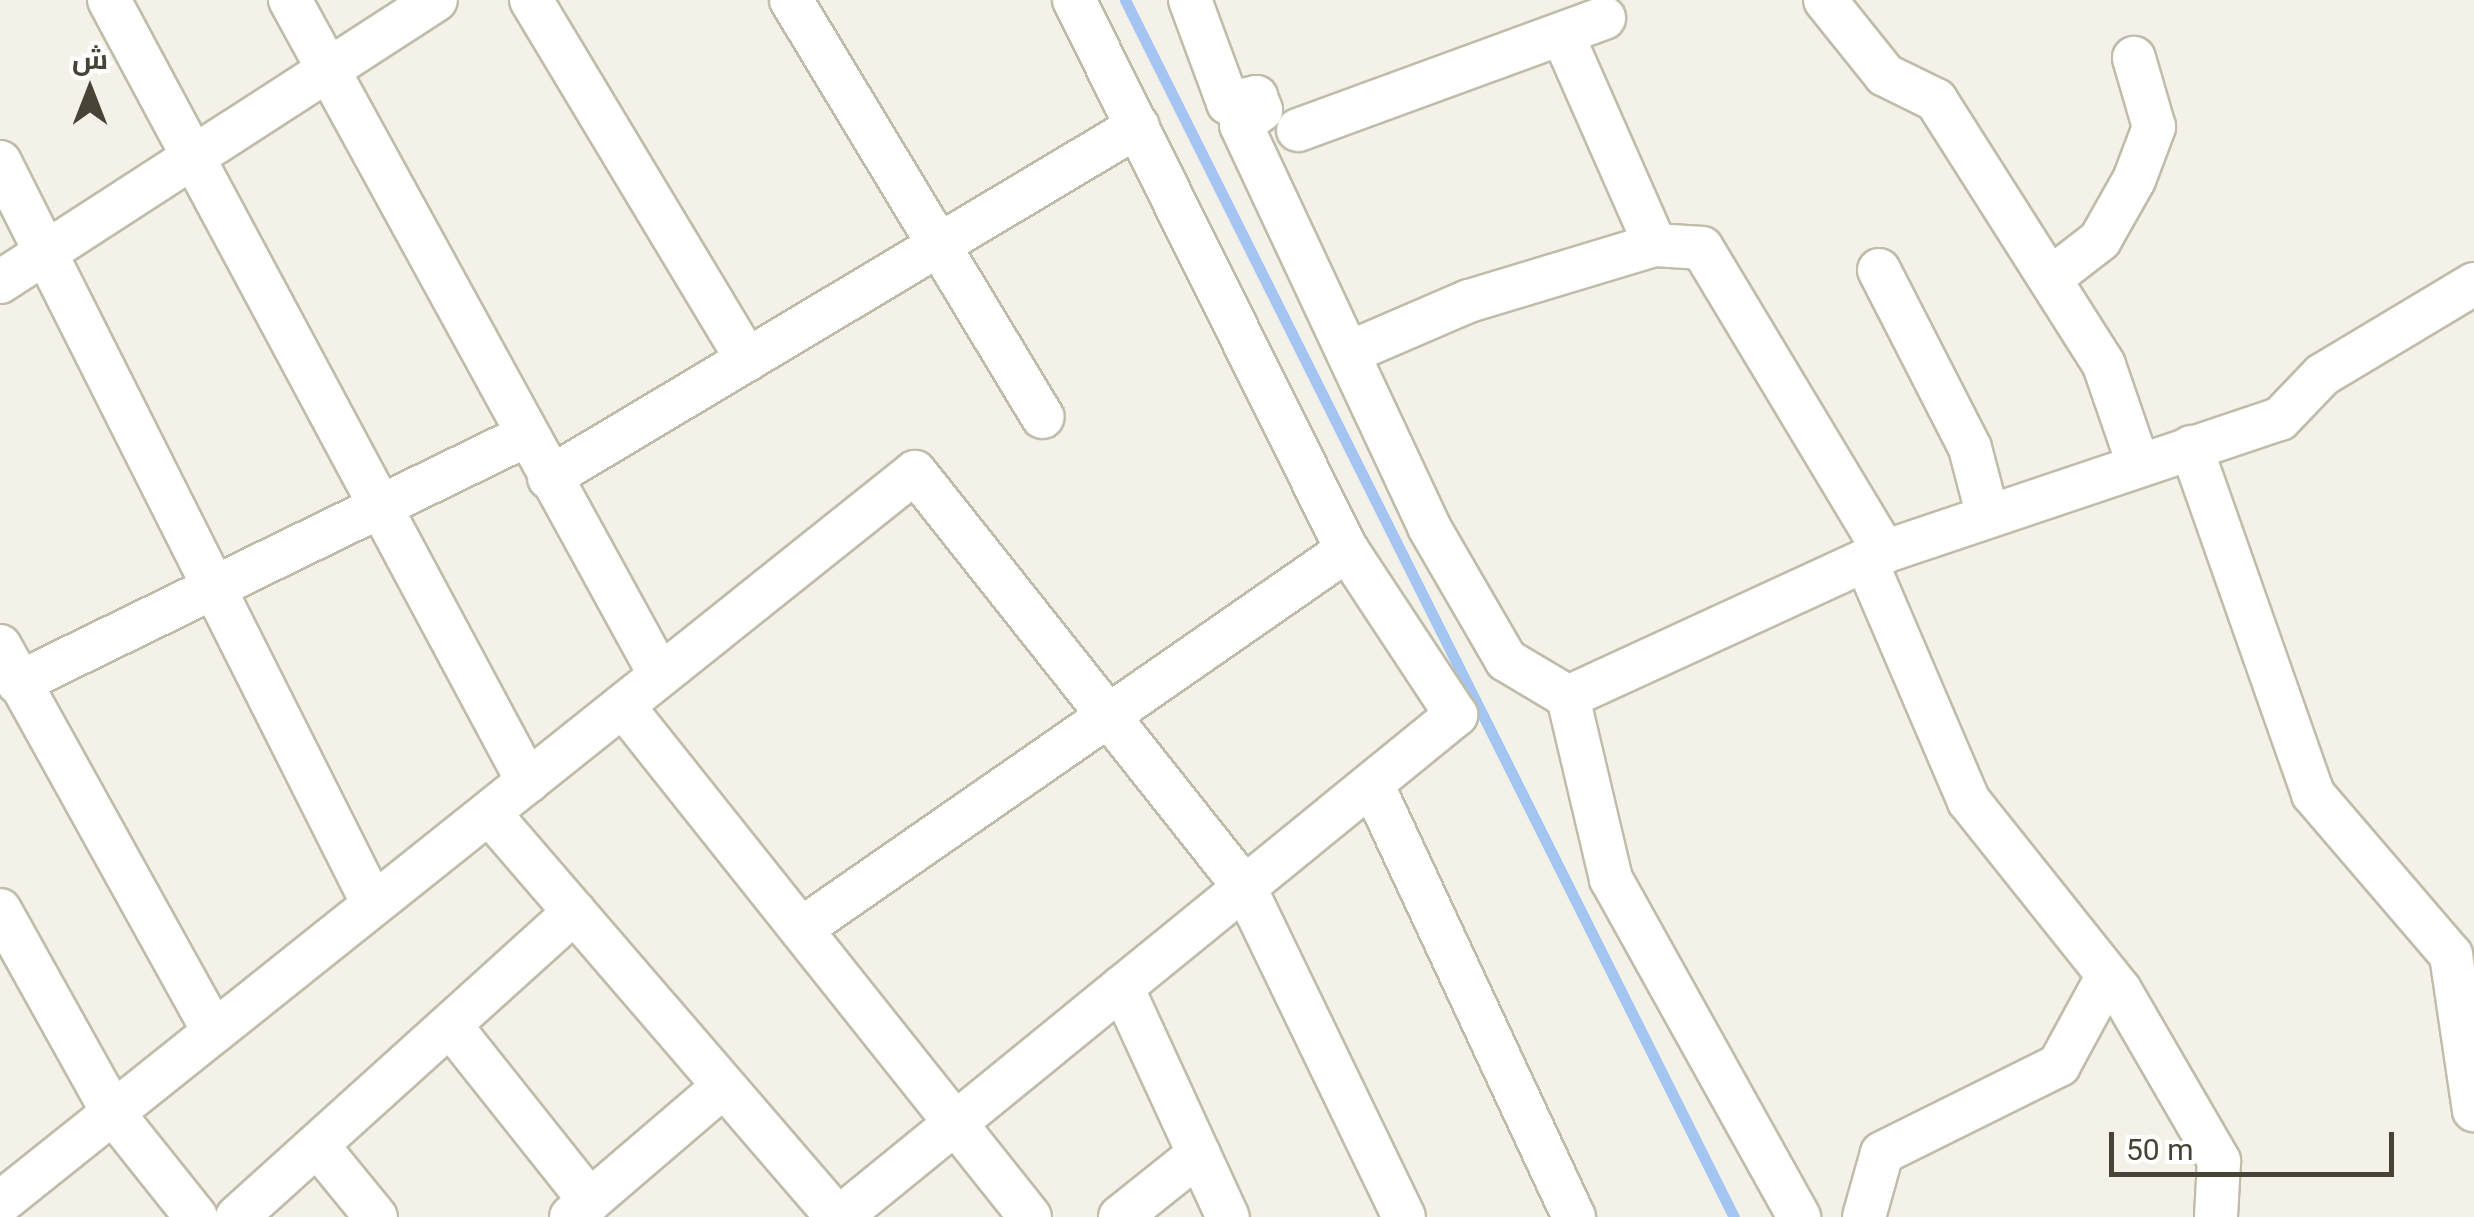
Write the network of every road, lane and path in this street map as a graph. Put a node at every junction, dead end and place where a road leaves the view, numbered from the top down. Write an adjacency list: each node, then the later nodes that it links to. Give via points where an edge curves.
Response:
1 (108, 0): 15 (street)
2 (290, 0): 12 (street)
3 (436, 0): 12 (street)
4 (531, 0): 25 (street)
5 (791, 0): 18 (street)
6 (1074, 0): 13 (street)
7 (1190, 0): 24 (street, via 1228,103 1256,97 1261,110 1241,125)
8 (1824, 0): 21 (street, via 1885,74 1936,100)
9 (1604, 18): 10 (street)
10 (1563, 36): 14 (street); 17 (street)
11 (2134, 58): 21 (street, via 2154,127 2100,240)
12 (330, 69): 15 (street); 27 (street)
13 (1138, 126): 18 (street); 33 (street)
14 (1298, 130)
15 (193, 157): 19 (street); 31 (street)
16 (0, 162): 19 (street)
17 (1655, 245): 24 (street, via 1469,301); 34 (street, via 1702,248)
18 (937, 246): 25 (street); 26 (street)
19 (48, 250): 22 (street); 35 (street)
20 (1879, 270): 32 (street, via 1970,448)
21 (2051, 278): 29 (street, via 2104,364)
22 (0, 282)
23 (2474, 284): 28 (street, via 2368,343 2280,419)
24 (1348, 352): 38 (street, via 1429,527 1506,660)
25 (747, 360): 30 (street)
26 (1043, 418)
27 (526, 436): 30 (street); 31 (street)
28 (2191, 447): 29 (street); 54 (street, via 2313,794 2451,955)
29 (2138, 464): 32 (street)
30 (549, 478): 37 (street)
31 (380, 506): 35 (street); 41 (street)
32 (1987, 513): 34 (street)
33 (1347, 550): 40 (street); 42 (street, via 1456,715)
34 (1876, 556): 38 (street); 49 (street, via 1969,801)
35 (210, 589): 36 (street); 45 (street)
36 (9, 664): 52 (street)
37 (660, 675): 39 (street); 40 (street, via 916,472)
38 (1568, 697): 70 (street, via 1610,879)
39 (622, 706): 41 (street); 48 (street)
40 (1107, 717): 44 (street); 48 (street)
41 (528, 782): 43 (street)
42 (1372, 784): 44 (street); 69 (street)
43 (490, 813): 45 (street); 47 (street)
44 (1245, 888): 50 (street); 68 (street)
45 (373, 904): 52 (street)
46 (0, 910): 55 (street)
47 (575, 912): 51 (street); 53 (street)
48 (801, 929): 56 (street)
49 (2108, 975): 71 (street, via 2059,1066 1882,1153); 72 (street, via 2220,1161)
50 (1122, 987): 56 (street); 58 (street)
51 (450, 1025): 57 (street); 60 (street)
52 (214, 1032): 55 (street)
53 (724, 1086): 60 (street); 64 (street)
54 (2474, 1110)
55 (113, 1113): 59 (street); 61 (street)
56 (957, 1122): 64 (street); 65 (street)
57 (317, 1145): 62 (street); 63 (street)
58 (1198, 1154): 66 (street); 67 (street)
59 (0, 1203)
60 (580, 1209)
61 (196, 1217)
62 (236, 1217)
63 (376, 1217)
64 (839, 1217)
65 (1030, 1217)
66 (1120, 1217)
67 (1228, 1217)
68 (1404, 1217)
69 (1574, 1217)
70 (1799, 1217)
71 (1864, 1217)
72 (2216, 1217)

